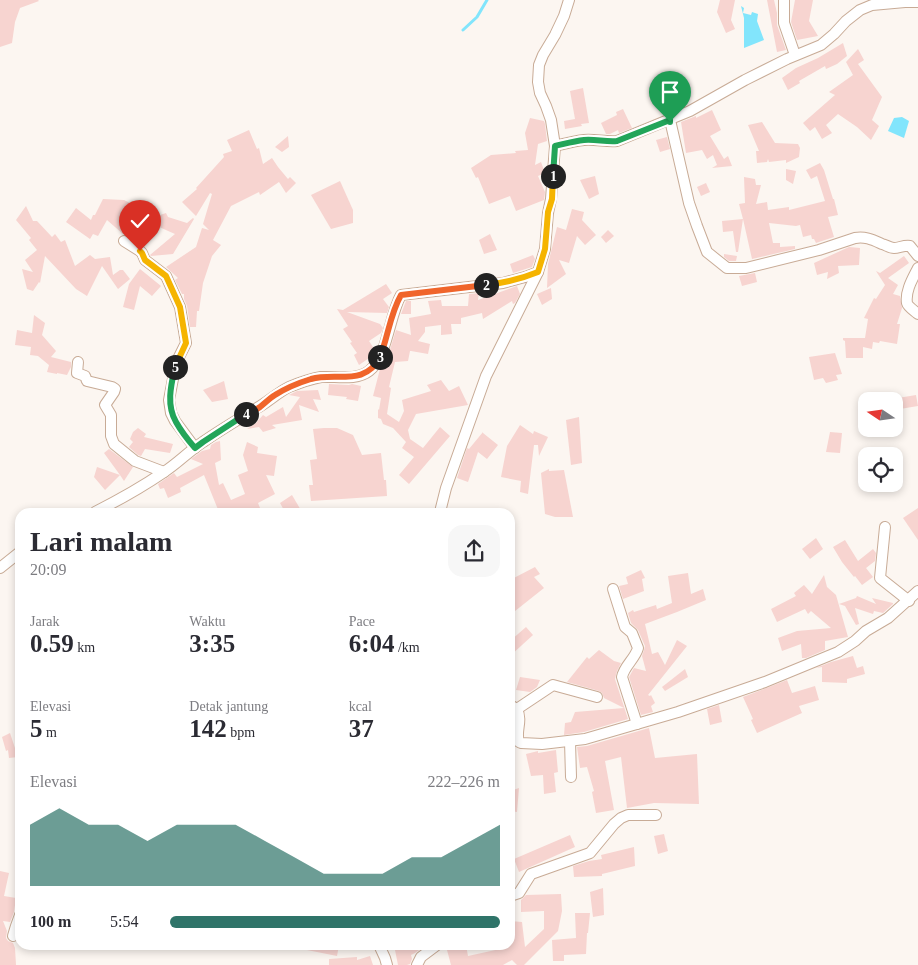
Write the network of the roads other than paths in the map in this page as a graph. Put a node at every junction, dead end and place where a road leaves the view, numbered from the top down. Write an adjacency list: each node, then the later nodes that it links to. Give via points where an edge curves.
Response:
1 (569, 0): 6 (street, via 539,65 540,93 551,120)
2 (784, 0): 4 (street, via 784,23)
3 (918, 2): 4 (street, via 872,5 860,10 821,45)
4 (795, 55): 5 (street)
5 (670, 120): 6 (street, via 617,141 582,140); 8 (street, via 689,203 707,252 727,268 746,268 861,237 894,248 910,246)
6 (555, 146): 10 (street, via 552,199 545,249)
7 (124, 241): 13 (street, via 165,274 180,307 186,343 176,363 171,413)
8 (918, 256)
9 (918, 268): 11 (street, via 909,286 907,302)
10 (538, 272): 13 (street, via 503,283 401,295 382,351 368,372 360,376 312,379 289,387); 16 (street, via 486,376)
11 (918, 314)
12 (78, 362): 14 (street, via 77,373 85,376 86,381 115,389 105,405 111,415 114,444 135,461)
13 (195, 448): 14 (street)
14 (164, 472): 15 (street)
15 (103, 508)
16 (441, 508)
17 (885, 527): 22 (street, via 880,578)
18 (15, 556): 19 (street)
19 (0, 568)
20 (613, 589): 26 (street, via 625,627 632,633 638,648 622,677)
21 (918, 592): 22 (street)
22 (909, 600): 26 (street, via 838,652 765,682)
23 (597, 697): 24 (street, via 554,684)
24 (515, 706)
25 (515, 708): 27 (street, via 520,716 520,743)
26 (637, 724): 27 (street)
27 (570, 741): 28 (street)
28 (571, 777)
29 (656, 815): 30 (street, via 621,818 590,853 532,874)
30 (515, 894)
31 (15, 929): 32 (street)
32 (13, 936)
33 (381, 950): 35 (street)
34 (430, 950): 36 (street)
35 (386, 965)
36 (417, 965)

